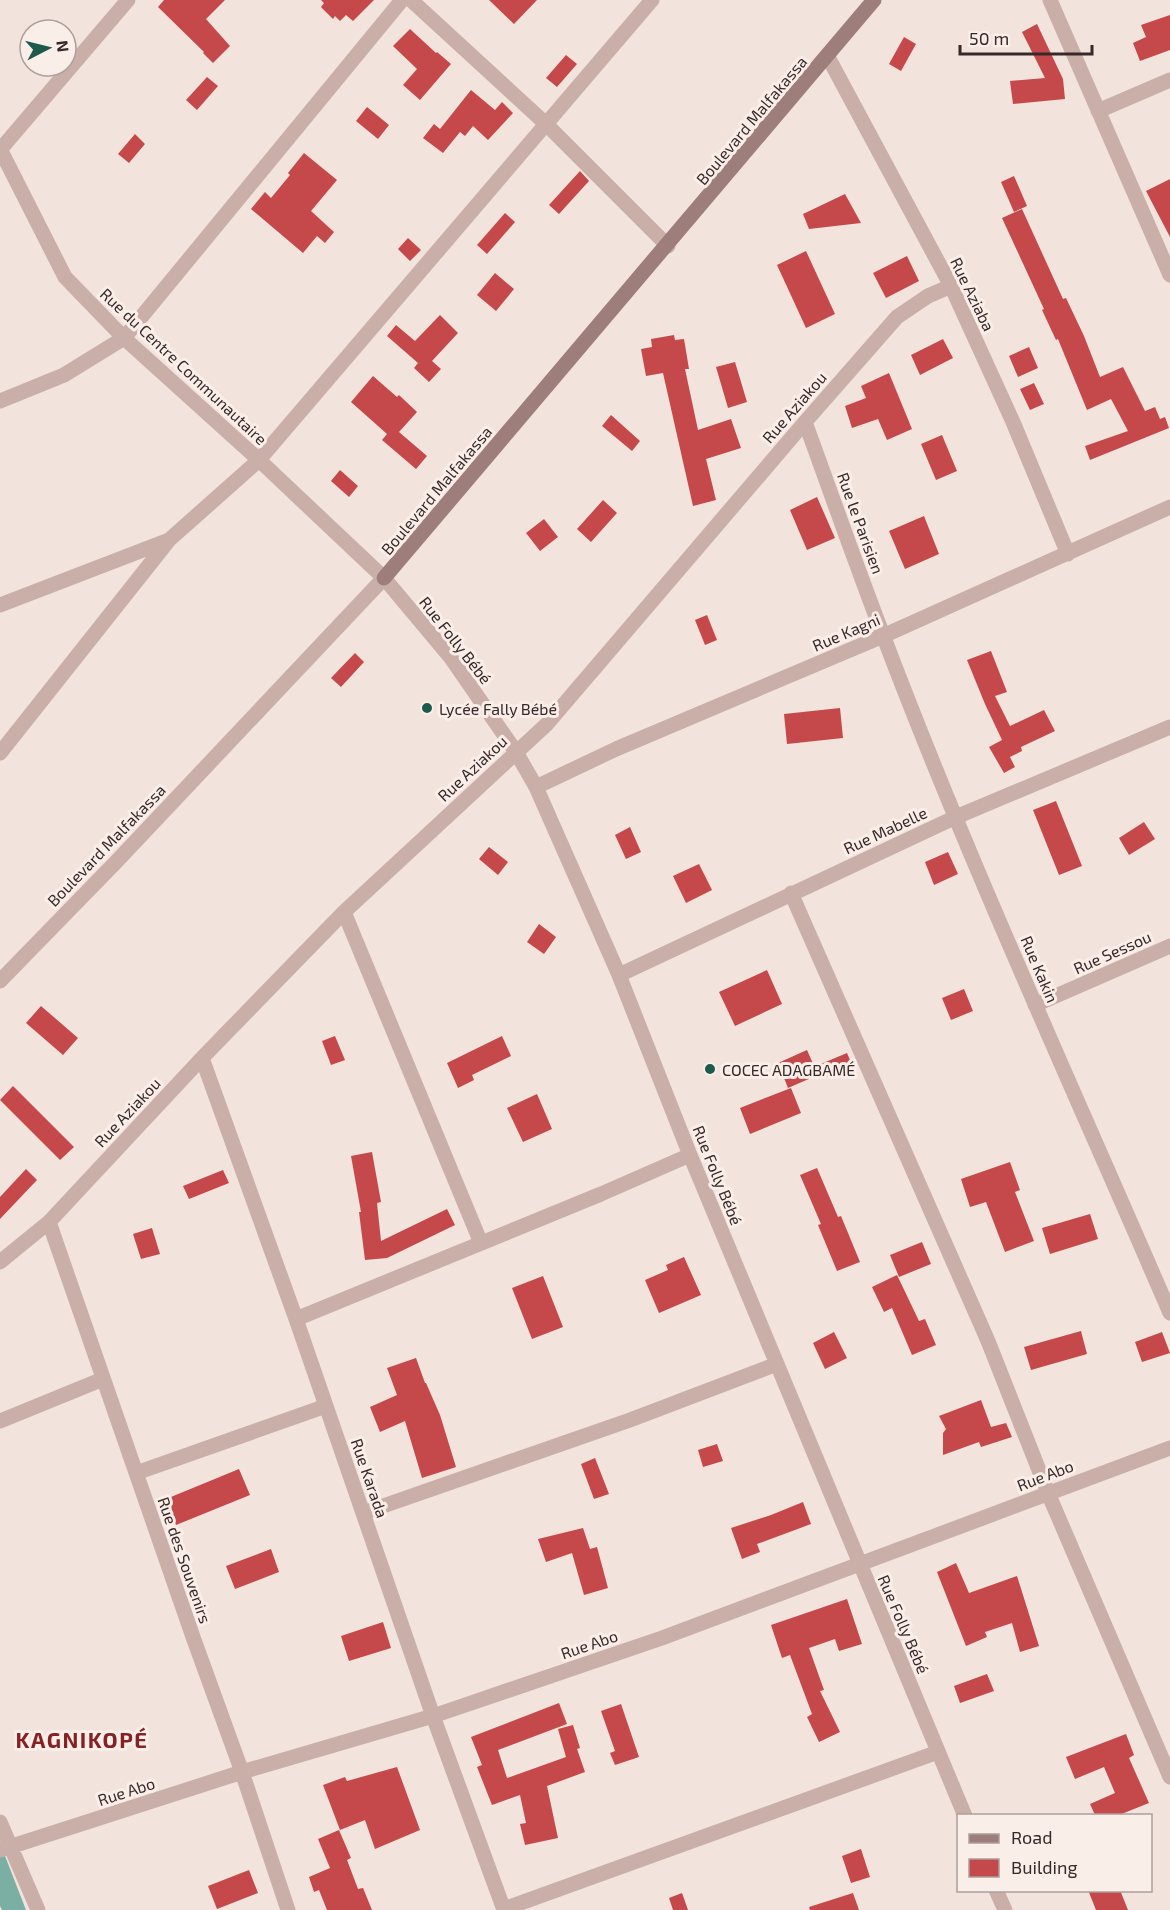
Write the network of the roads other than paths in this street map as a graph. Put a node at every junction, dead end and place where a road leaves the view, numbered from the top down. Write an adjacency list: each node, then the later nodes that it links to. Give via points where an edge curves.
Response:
1 (128, 0): 11 (street)
2 (402, 0): 15 (street)
3 (411, 0): 10 (street)
4 (652, 0): 10 (street)
5 (874, 0): 7 (street, Boulevard Malfakassa)
6 (1050, 0): 9 (street)
7 (828, 57): 12 (street, Boulevard Malfakassa); 14 (street, Rue Aziaba)
8 (1170, 80): 9 (street)
9 (1098, 111): 13 (street)
10 (546, 124): 12 (street); 18 (street)
11 (0, 149): 15 (street, Rue du Centre Communautaire, via 65,277)
12 (668, 246): 22 (street, Boulevard Malfakassa)
13 (1170, 275)
14 (951, 286): 17 (street, Rue Aziakou, via 897,317); 21 (street, Rue Aziaba)
15 (124, 338): 16 (street, via 64,375); 18 (street, Rue du Centre Communautaire)
16 (0, 401)
17 (805, 422): 24 (street, Rue le Parisien); 26 (street, Rue Aziakou, via 547,724)
18 (259, 460): 20 (street); 22 (street, Rue du Centre Communautaire)
19 (1170, 507): 21 (street, Rue Kagni)
20 (169, 540): 23 (street); 27 (street)
21 (1068, 554): 24 (street, Rue Kagni)
22 (384, 578): 26 (street, Rue Folly Bébé, via 451,658); 34 (street, Boulevard Malfakassa)
23 (0, 605)
24 (883, 636): 28 (street, Rue Kagni); 29 (street, Rue Kakin)
25 (1170, 727): 29 (street, Rue Mabelle)
26 (516, 752): 28 (street, Rue Folly Bébé); 31 (street, Rue Aziakou)
27 (0, 753)
28 (536, 787): 33 (street, Rue Folly Bébé)
29 (956, 817): 30 (street, Rue Mabelle); 35 (street, Rue Kakin)
30 (791, 893): 33 (street, Rue Mabelle); 49 (street, via 988,1341)
31 (344, 912): 36 (street, Rue Aziakou); 39 (street)
32 (1170, 946): 35 (street, Rue Sessou)
33 (619, 975): 37 (street, Rue Folly Bébé)
34 (0, 981)
35 (1035, 1005): 41 (street, Rue Kakin)
36 (202, 1058): 38 (street, Rue Aziakou); 42 (street, Rue Karada)
37 (690, 1155): 39 (street); 43 (street, Rue Folly Bébé)
38 (49, 1222): 40 (street, Rue Aziakou); 44 (street, Rue des Souvenirs)
39 (480, 1243): 42 (street)
40 (0, 1262)
41 (1170, 1313)
42 (296, 1319): 45 (street, Rue Karada)
43 (777, 1364): 50 (street); 51 (street, Rue Folly Bébé)
44 (103, 1379): 46 (street); 48 (street, Rue des Souvenirs)
45 (326, 1406): 48 (street); 50 (street, Rue Karada)
46 (0, 1420)
47 (1170, 1448): 49 (street, Rue Abo)
48 (136, 1473): 54 (street, Rue des Souvenirs)
49 (1048, 1493): 51 (street, Rue Abo); 55 (street)
50 (363, 1513): 52 (street, Rue Karada)
51 (860, 1565): 52 (street, Rue Abo); 53 (street, Rue Folly Bébé)
52 (433, 1716): 54 (street, Rue Abo); 60 (street, Rue Karada)
53 (938, 1752): 56 (street, Rue Folly Bébé); 60 (street)
54 (242, 1772): 58 (street, Rue Abo); 62 (street, Rue des Souvenirs)
55 (1170, 1777)
56 (965, 1814)
57 (0, 1822): 58 (street)
58 (6, 1849): 61 (street)
59 (997, 1892): 63 (street)
60 (504, 1909)
61 (39, 1910)
62 (288, 1910)
63 (1005, 1910)

